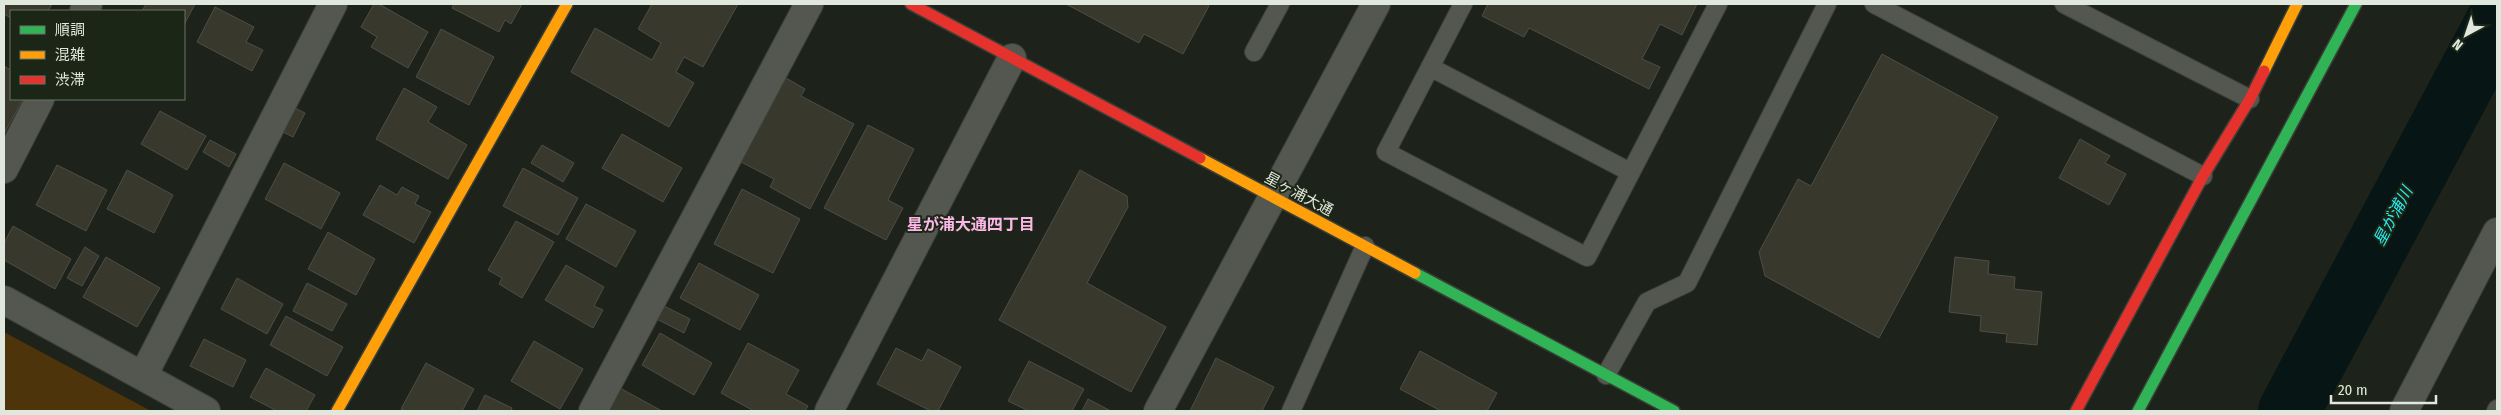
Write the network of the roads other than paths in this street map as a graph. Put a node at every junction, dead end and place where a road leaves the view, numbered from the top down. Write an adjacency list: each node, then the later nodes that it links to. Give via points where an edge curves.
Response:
1 (333, 4): 27 (street)
2 (567, 4): 29 (main road)
3 (809, 4): 30 (street)
4 (911, 4): 15 (main road, 星ヶ浦大通)
5 (1280, 4): 14 (lane)
6 (1376, 4): 22 (street)
7 (1463, 4): 16 (lane)
8 (1718, 4): 20 (lane)
9 (1827, 4): 26 (lane, via 1687,283 1647,302)
10 (1874, 4): 21 (lane)
11 (2064, 4): 17 (lane)
12 (2356, 4): 36 (main road)
13 (2291, 6): 17 (main road)
14 (1254, 52)
15 (1012, 58): 22 (main road, 星ヶ浦大通); 31 (street)
16 (1430, 67): 20 (lane); 20 (lane, via 1386,152 1587,257)
17 (2250, 99): 21 (main road)
18 (39, 100): 19 (street)
19 (4, 169)
20 (1630, 172)
21 (2204, 176): 35 (main road)
22 (1273, 197): 24 (main road, 星ヶ浦大通); 32 (street)
23 (2497, 232): 37 (street)
24 (1365, 246): 26 (main road, 星ヶ浦大通); 33 (lane)
25 (4, 300): 27 (street)
26 (1606, 375): 34 (main road, 星ヶ浦大通)
27 (143, 376): 28 (street)
28 (206, 411)
29 (337, 411)
30 (593, 411)
31 (828, 411)
32 (1158, 411)
33 (1291, 411)
34 (1674, 411)
35 (2076, 411)
36 (2138, 411)
37 (2404, 411)

